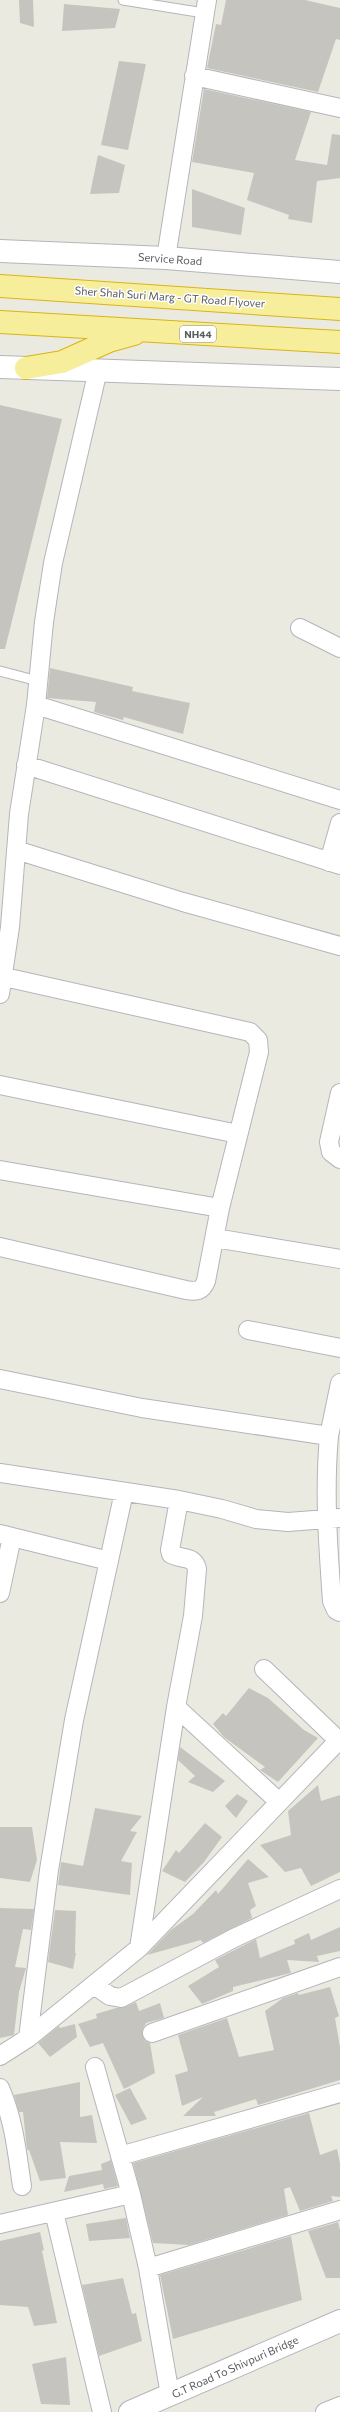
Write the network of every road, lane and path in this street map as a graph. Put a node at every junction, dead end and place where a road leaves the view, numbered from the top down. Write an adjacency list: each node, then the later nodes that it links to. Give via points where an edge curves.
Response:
1 (123, 0): 2 (lane)
2 (206, 6): 3 (street)
3 (194, 76): 4 (street); 6 (street)
4 (340, 108)
5 (0, 251): 6 (street, Service Road)
6 (166, 258): 7 (street, Service Road)
7 (340, 272)
8 (0, 286): 9 (highway, Sher Shah Suri Marg - GT Road Flyover)
9 (340, 309)
10 (0, 322): 11 (highway, NH44)
11 (169, 332): 12 (highway, NH44); 14 (highway, via 126,336 62,362)
12 (340, 342)
13 (0, 367): 14 (street)
14 (26, 368): 15 (street)
15 (98, 370): 16 (street); 20 (street, via 53,563)
16 (340, 379)
17 (300, 628): 18 (street)
18 (340, 648)
19 (0, 672): 20 (lane)
20 (38, 681): 21 (street)
21 (36, 705): 22 (street); 23 (street)
22 (26, 765): 25 (street); 26 (street)
23 (340, 800)
24 (340, 823): 26 (street)
25 (16, 850): 27 (street); 28 (street, via 183,902)
26 (335, 863)
27 (7, 873): 29 (street)
28 (340, 946)
29 (1, 982): 32 (street, via 250,1032 258,1040 259,1052)
30 (0, 1085): 32 (street)
31 (340, 1093): 33 (street, via 329,1142 331,1152)
32 (238, 1134): 35 (street)
33 (340, 1159)
34 (0, 1170): 35 (street)
35 (220, 1208): 36 (street)
36 (215, 1238): 37 (street, via 206,1280 203,1287 193,1292); 38 (street)
37 (0, 1247)
38 (340, 1259)
39 (248, 1330): 40 (street)
40 (340, 1348)
41 (0, 1379): 43 (street, via 142,1408)
42 (340, 1383): 43 (street)
43 (329, 1436): 47 (street, via 325,1474)
44 (0, 1473): 45 (street)
45 (124, 1492): 46 (street); 49 (street)
46 (179, 1500): 47 (street, via 256,1519 288,1522); 53 (street, via 170,1550 176,1557 196,1562 197,1569 193,1616)
47 (333, 1519): 51 (street, via 332,1601 336,1610)
48 (6, 1535): 49 (street); 50 (street)
49 (109, 1561): 61 (street, via 74,1720 49,1870)
50 (0, 1593)
51 (340, 1612)
52 (264, 1669): 54 (street)
53 (176, 1707): 55 (street); 57 (street)
54 (339, 1740): 55 (street)
55 (278, 1801): 57 (street)
56 (340, 1889): 59 (street, via 227,1941 121,1998 110,1996)
57 (139, 1948): 59 (street)
58 (340, 1967): 60 (street)
59 (94, 1985): 61 (street)
60 (152, 2033)
61 (28, 2038): 62 (street)
62 (0, 2056)
63 (95, 2067): 66 (street)
64 (0, 2088): 67 (street, via 7,2103 15,2134)
65 (340, 2093): 66 (street)
66 (120, 2156): 68 (street)
67 (22, 2186)
68 (130, 2194): 70 (street); 72 (street)
69 (340, 2210): 72 (street)
70 (54, 2212): 71 (street); 77 (street)
71 (0, 2224)
72 (148, 2268): 74 (street)
73 (340, 2321): 74 (street, G.T Road To Shivpuri Bridge)
74 (170, 2395): 76 (street, G.T Road To Shivpuri Bridge)
75 (340, 2406): 78 (street)
76 (137, 2411)
77 (102, 2412)
78 (325, 2412)

